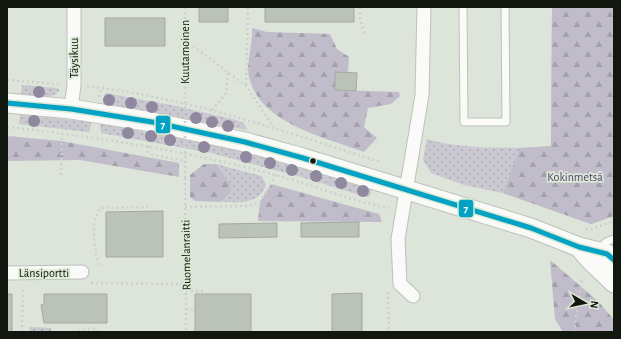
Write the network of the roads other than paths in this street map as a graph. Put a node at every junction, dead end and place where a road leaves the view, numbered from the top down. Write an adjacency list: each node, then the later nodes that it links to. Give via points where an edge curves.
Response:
1 (74, 7): 6 (street, Täysikuu, via 74,85)
2 (424, 7): 7 (street, via 422,95)
3 (463, 7): 4 (lane, via 464,122 506,122)
4 (505, 7)
5 (7, 103): 6 (main road)
6 (71, 109): 7 (main road, via 205,132)
7 (406, 189): 9 (main road, via 531,228); 14 (street, via 398,239 400,284)
8 (614, 239): 9 (lane)
9 (587, 257): 10 (main road, via 607,254); 13 (main road)
10 (614, 260)
11 (7, 273): 12 (street, Länsiportti)
12 (85, 277)
13 (614, 283)
14 (414, 296)

